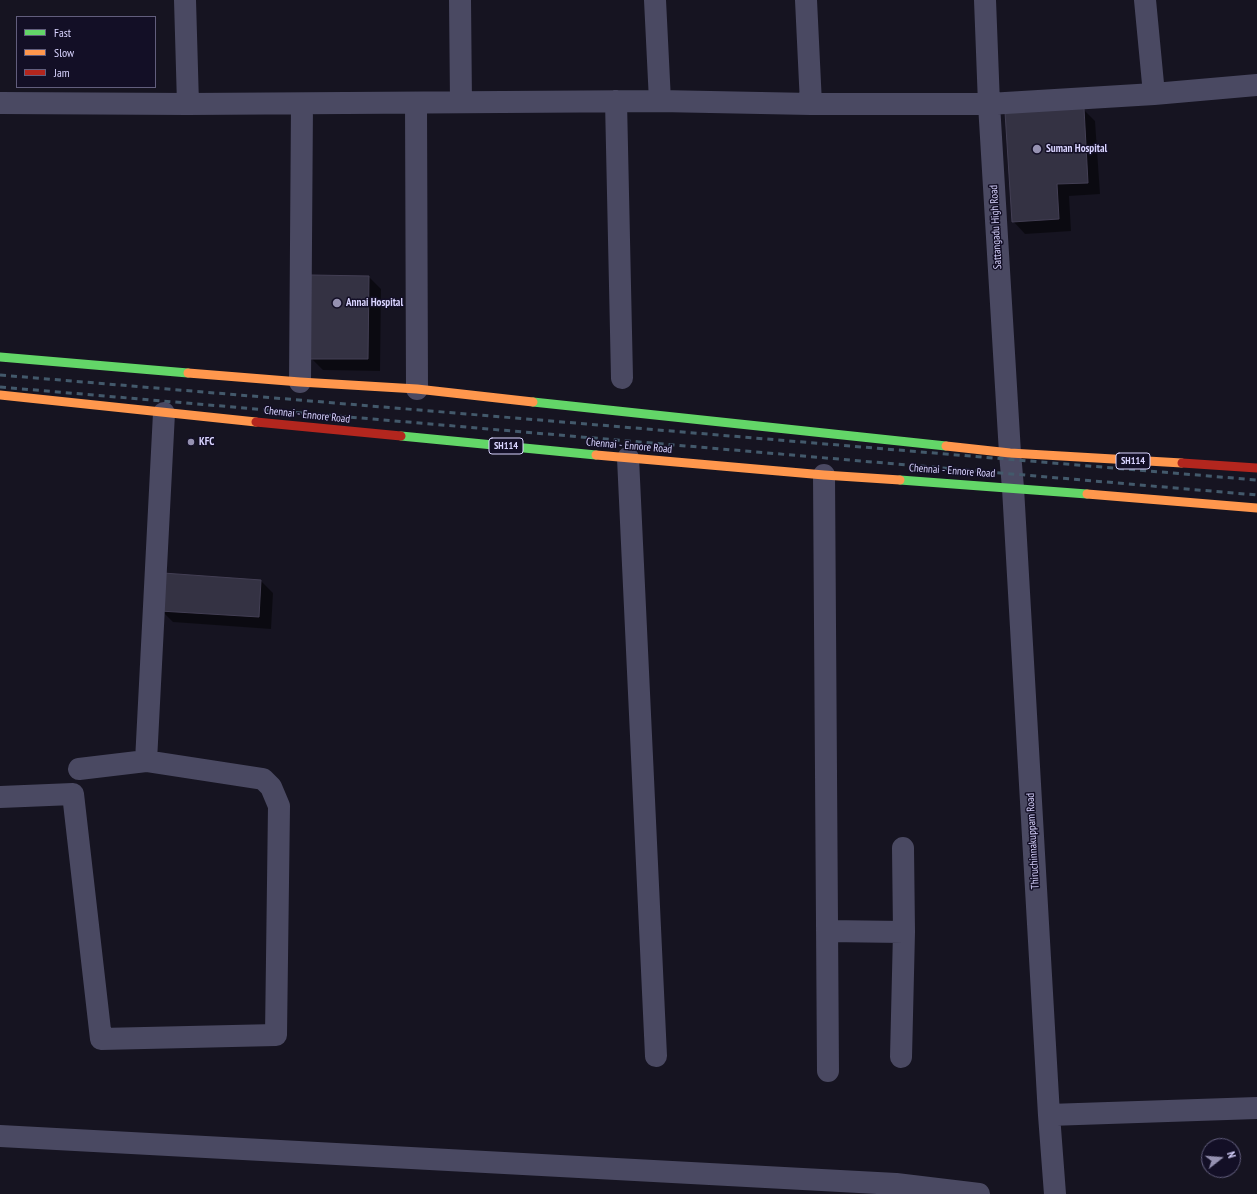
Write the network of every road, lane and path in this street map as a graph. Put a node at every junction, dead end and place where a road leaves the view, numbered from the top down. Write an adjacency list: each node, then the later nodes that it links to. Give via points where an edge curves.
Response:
1 (185, 0): 14 (street)
2 (460, 0): 11 (street)
3 (655, 0): 10 (street)
4 (806, 0): 16 (street)
5 (985, 0): 17 (street, Sattangadu High Road)
6 (1145, 0): 8 (street)
7 (1257, 85): 8 (street)
8 (1154, 94): 17 (street)
9 (616, 101): 10 (street); 11 (street); 19 (street)
10 (660, 101): 16 (street)
11 (461, 102): 13 (street)
12 (0, 103): 14 (street)
13 (416, 103): 15 (street); 21 (street)
14 (188, 104): 15 (street)
15 (302, 104): 20 (street)
16 (811, 104): 17 (street)
17 (989, 104): 24 (street, Sattangadu High Road)
18 (0, 356): 20 (main road, Chennai - Ennore Road / SH114)
19 (622, 378)
20 (300, 382): 21 (main road, Chennai - Ennore Road / SH114)
21 (417, 389): 24 (main road, Chennai - Ennore Road / SH114)
22 (0, 395): 23 (main road, Chennai - Ennore Road / SH114)
23 (164, 413): 25 (main road, Chennai - Ennore Road / SH114); 30 (street)
24 (1010, 453): 26 (main road, Chennai - Ennore Road / SH114); 28 (street, Sattangadu High Road)
25 (628, 458): 27 (main road, Chennai - Ennore Road / SH114); 36 (street)
26 (1257, 468)
27 (824, 474): 28 (main road, Chennai - Ennore Road / SH114); 34 (street)
28 (1013, 488): 29 (main road, Chennai - Ennore Road / SH114); 40 (street, Thiruchinnakuppam Road)
29 (1257, 508)
30 (146, 761): 31 (street); 32 (street, via 262,779 271,787 279,806 276,1035 101,1039 73,794)
31 (79, 769)
32 (0, 797)
33 (903, 848): 35 (street)
34 (827, 931): 35 (street); 38 (street)
35 (904, 932): 37 (street)
36 (656, 1056)
37 (901, 1057)
38 (828, 1071)
39 (1257, 1108): 40 (street)
40 (1049, 1115): 44 (street, Thiruchinnakuppam Road)
41 (1, 1130): 42 (street)
42 (896, 1189): 43 (street)
43 (979, 1194)
44 (1055, 1194)

